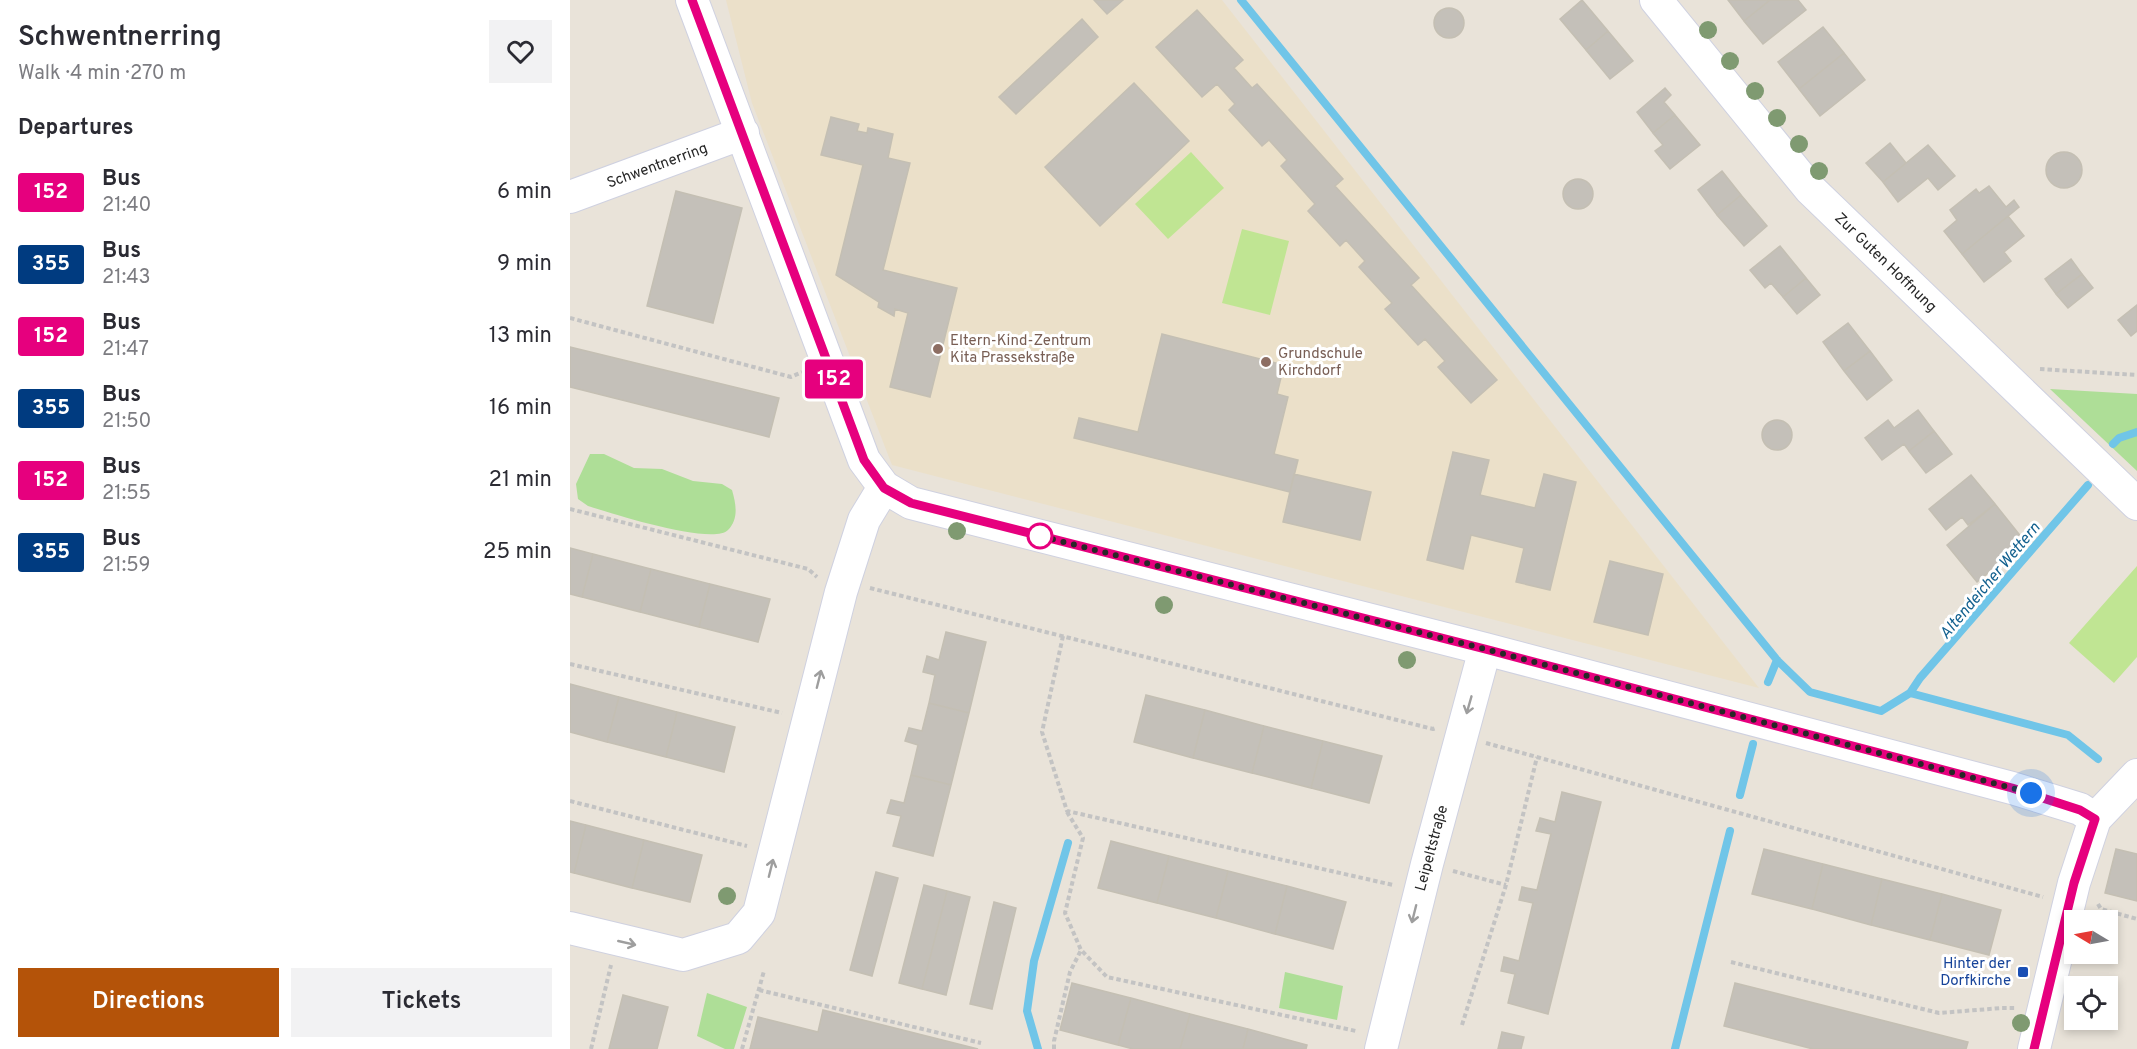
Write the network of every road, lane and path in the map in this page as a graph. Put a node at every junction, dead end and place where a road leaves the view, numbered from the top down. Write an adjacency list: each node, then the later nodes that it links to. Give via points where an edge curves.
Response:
1 (692, 0): 3 (street)
2 (1656, 0): 7 (street, Zur Guten Hoffnung, via 1810,189)
3 (743, 133): 4 (street, Schwentnerring); 6 (street)
4 (570, 197)
5 (570, 318): 6 (path, via 791,377)
6 (827, 360): 9 (street, via 864,460)
7 (1994, 367): 8 (path); 10 (street, Zur Guten Hoffnung)
8 (2137, 375)
9 (884, 488): 14 (street, via 911,503); 16 (street, one-way to 9, via 864,520)
10 (2137, 504)
11 (570, 509): 12 (path, via 808,569)
12 (822, 583)
13 (1063, 636): 20 (path, via 1042,732)
14 (1485, 649): 21 (street, via 2012,788 2080,810); 23 (street, Leipeltstraße, one-way to 23)
15 (570, 664): 16 (path)
16 (809, 719): 22 (street)
17 (1537, 757): 24 (path)
18 (2137, 775): 21 (street)
19 (570, 801): 22 (path)
20 (1067, 811): 23 (path); 29 (path, via 1083,838 1065,913)
21 (2095, 819): 33 (street, via 2074,883)
22 (774, 853): 28 (street, one-way to 22, via 683,956 738,938 759,913)
23 (1423, 878): 24 (path); 36 (street, Leipeltstraße, one-way to 36)
24 (1506, 885): 34 (path)
25 (2097, 902): 26 (path, via 2101,909)
26 (2137, 918)
27 (570, 928): 28 (street)
28 (617, 941): 37 (path)
29 (1081, 950): 36 (path, via 1107,977); 39 (path, via 1070,972)
30 (1731, 962): 33 (path, via 1939,1013 2002,1008)
31 (764, 971): 32 (path)
32 (759, 990): 35 (path); 38 (path)
33 (2044, 1010): 40 (street)
34 (1462, 1025)
35 (981, 1043)
36 (1382, 1043)
37 (591, 1049)
38 (742, 1049)
39 (1054, 1049)
40 (2034, 1049)

